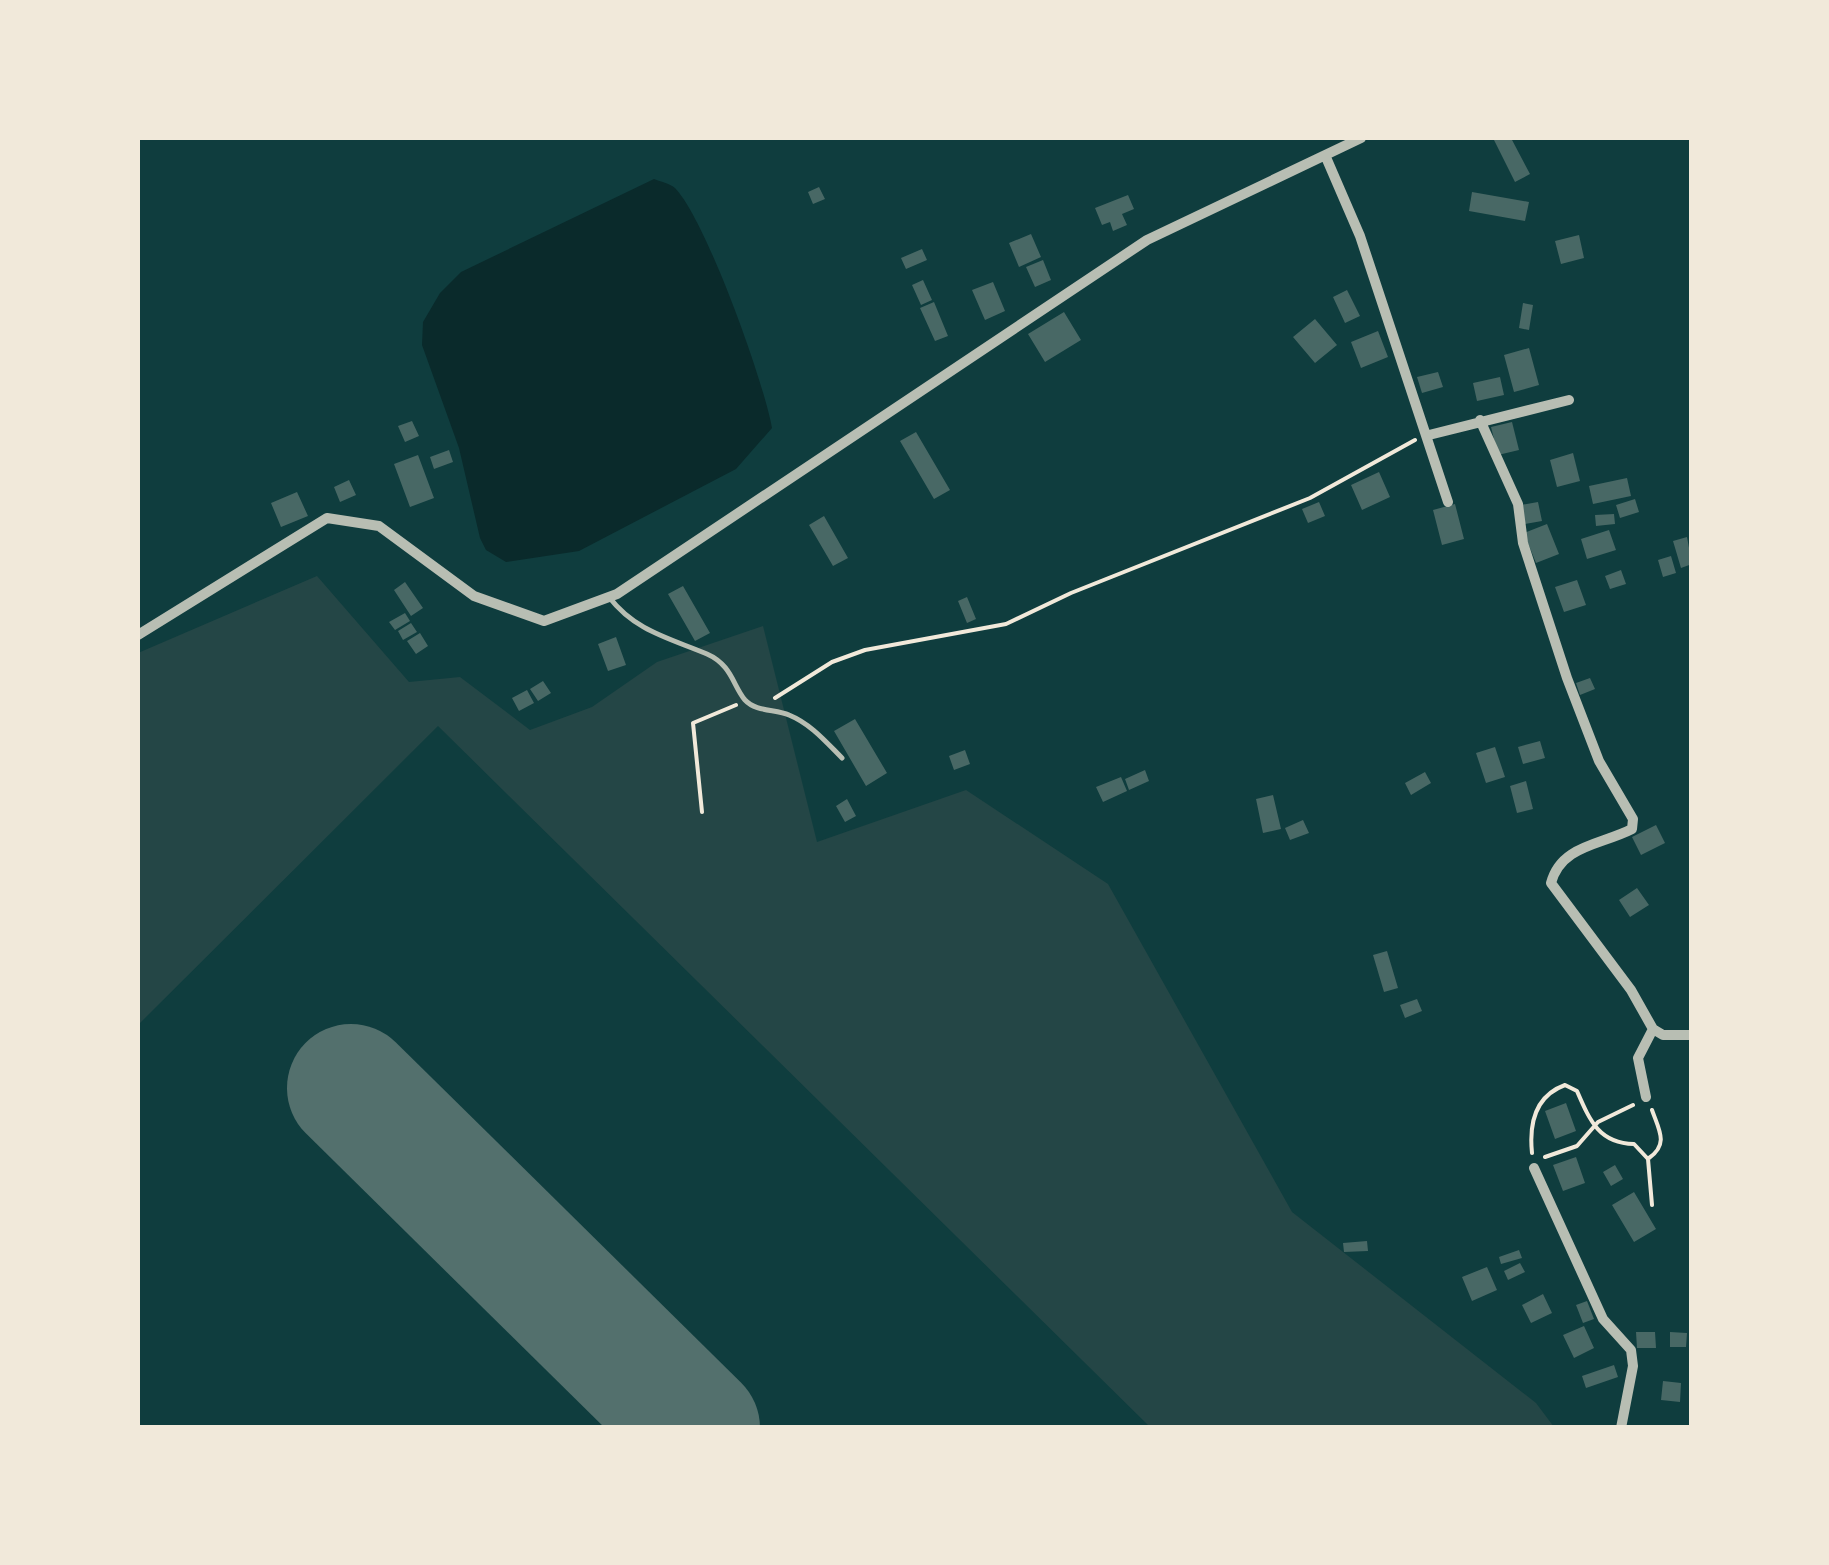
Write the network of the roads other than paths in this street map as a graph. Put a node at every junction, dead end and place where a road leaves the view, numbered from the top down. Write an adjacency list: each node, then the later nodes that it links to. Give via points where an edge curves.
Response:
1 (1361, 138): 2 (street)
2 (1325, 155): 5 (street); 7 (street, via 1147,240)
3 (1570, 400): 4 (street)
4 (1480, 420): 5 (street); 10 (street, via 1518,504 1523,543 1566,678 1598,761 1633,820 1632,829 1568,854 1551,883)
5 (1429, 435): 6 (street)
6 (1448, 502)
7 (609, 597): 8 (street, via 544,621 474,596 379,526 326,518); 9 (lane, via 627,620 710,654 736,679 744,699 815,730)
8 (138, 635)
9 (842, 758)
10 (1652, 1029): 11 (street); 12 (street, via 1638,1058)
11 (1692, 1036)
12 (1646, 1097)
13 (1534, 1167): 14 (street, via 1603,1319 1631,1350)
14 (1621, 1428)

